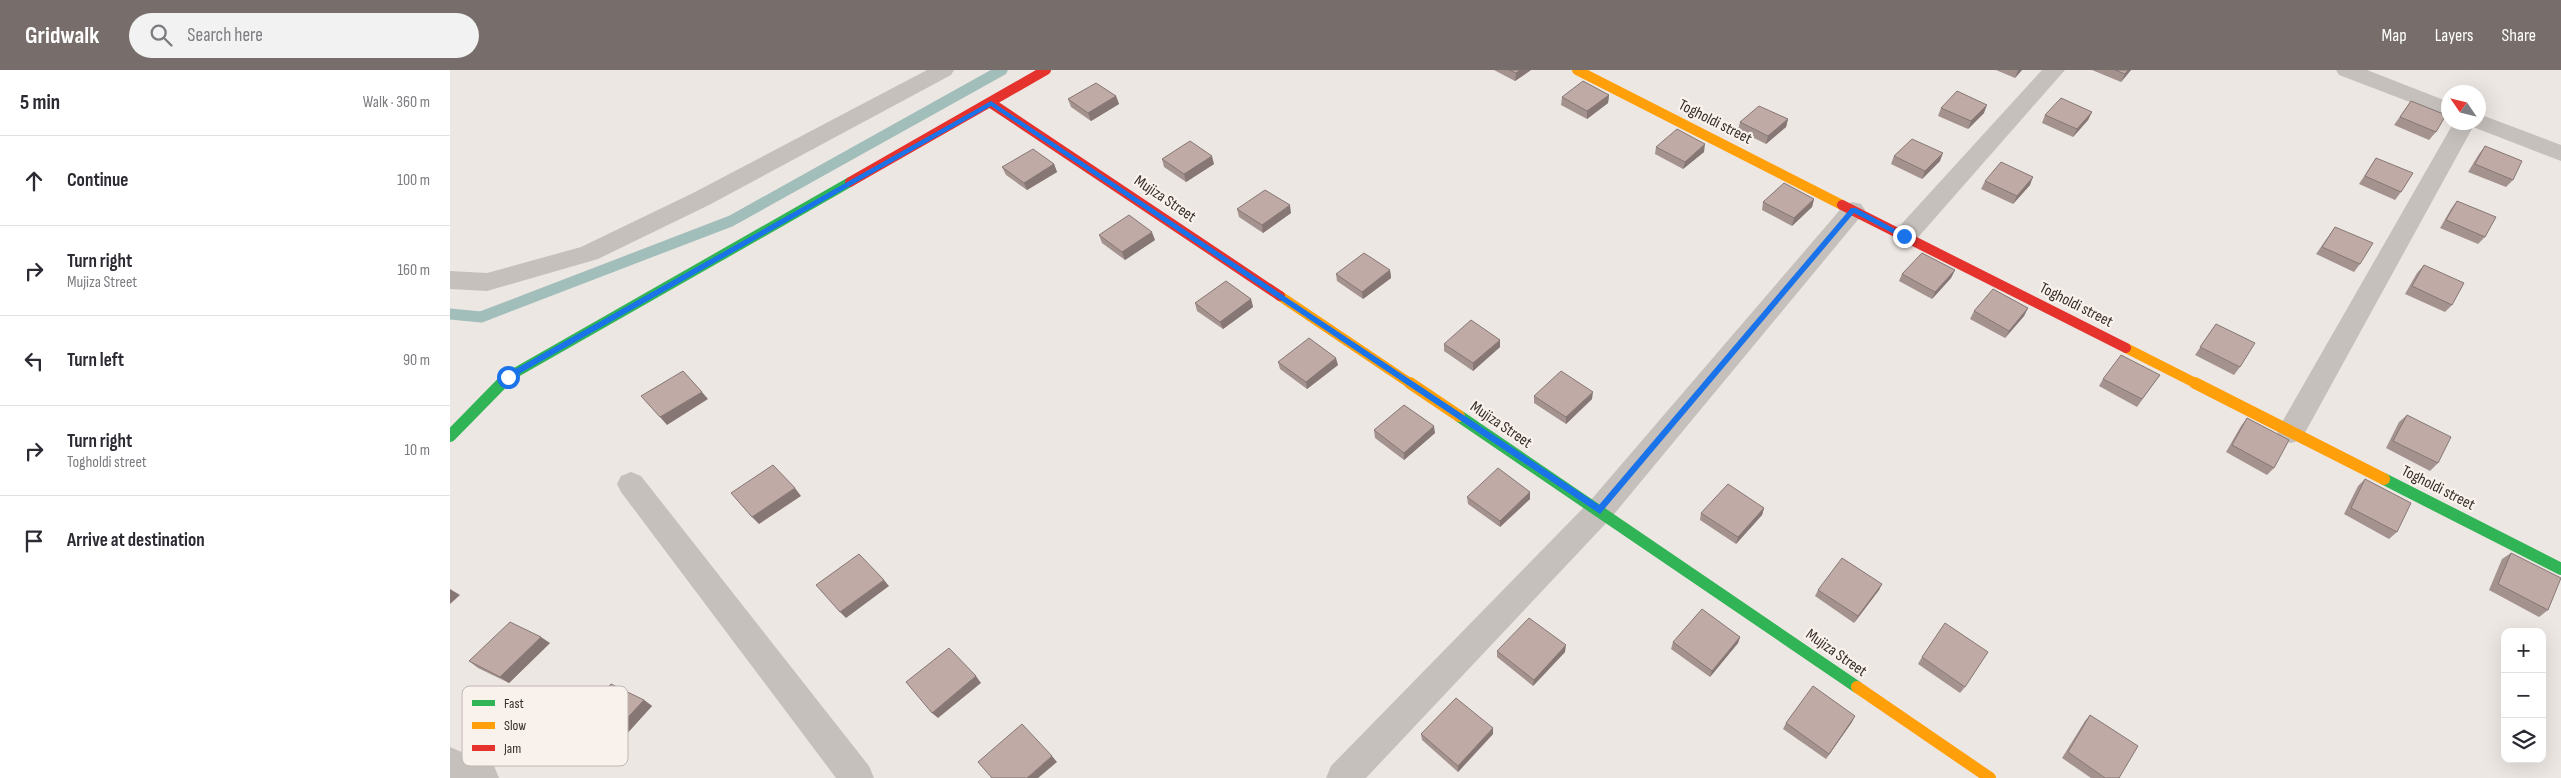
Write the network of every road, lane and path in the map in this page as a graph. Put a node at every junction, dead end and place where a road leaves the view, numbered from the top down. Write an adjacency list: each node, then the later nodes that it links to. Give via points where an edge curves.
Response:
1 (943, 70): 13 (street, via 701,199 589,253 487,282)
2 (1046, 70): 6 (street)
3 (1577, 70): 11 (street, Togholdi street)
4 (2054, 70): 12 (street)
5 (2346, 70): 7 (street)
6 (991, 103): 15 (street, via 508,377); 17 (street, Mujiza Street)
7 (2441, 107)
8 (2486, 124): 10 (street)
9 (2461, 130): 14 (street)
10 (2561, 153)
11 (1854, 210): 12 (street, Togholdi street); 17 (street)
12 (1904, 236): 14 (street, Togholdi street)
13 (450, 280)
14 (2291, 432): 18 (street, Togholdi street)
15 (450, 436)
16 (631, 484): 21 (street)
17 (1600, 510): 22 (street); 23 (street, Mujiza Street)
18 (2561, 569)
19 (450, 763): 20 (street)
20 (482, 778)
21 (857, 778)
22 (1343, 778)
23 (1990, 778)

